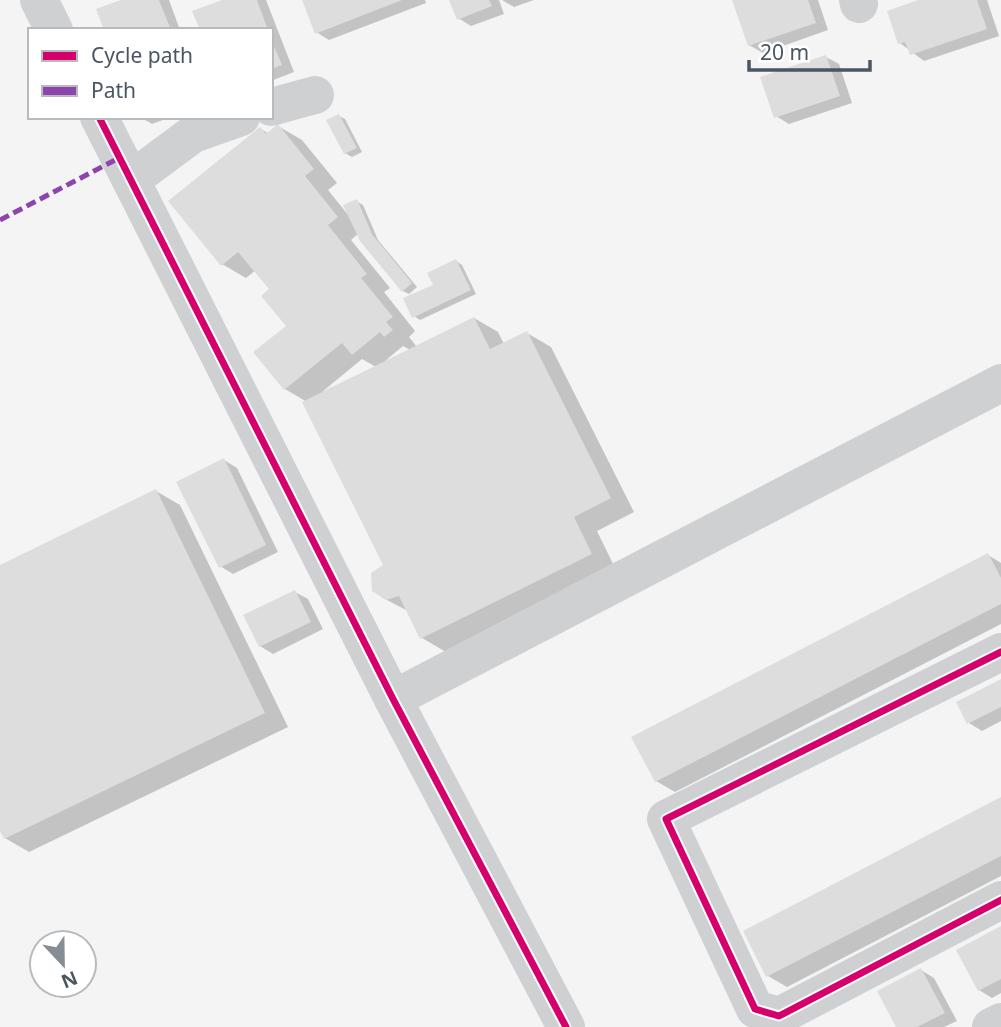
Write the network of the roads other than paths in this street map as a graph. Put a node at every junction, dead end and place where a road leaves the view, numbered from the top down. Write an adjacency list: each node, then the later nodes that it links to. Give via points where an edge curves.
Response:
1 (39, 0): 2 (street)
2 (53, 28)
3 (315, 95): 4 (street)
4 (273, 106)
5 (100, 119): 7 (street)
6 (236, 119): 7 (street, via 193,134)
7 (131, 180): 10 (street)
8 (1001, 383): 10 (street)
9 (1001, 652): 11 (street, via 666,819 755,1009 779,1016)
10 (393, 699): 13 (street)
11 (1001, 900)
12 (1001, 1022): 14 (street)
13 (566, 1027)
14 (991, 1027)

